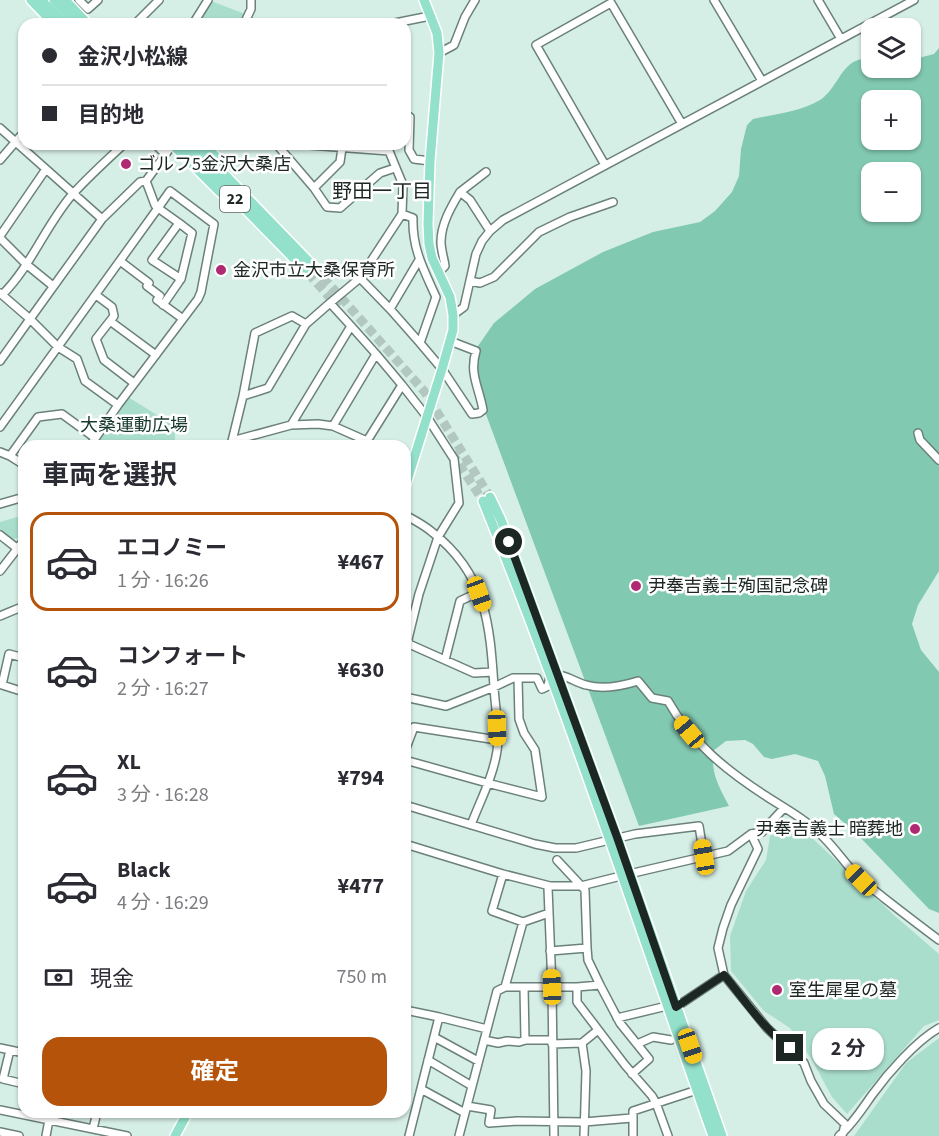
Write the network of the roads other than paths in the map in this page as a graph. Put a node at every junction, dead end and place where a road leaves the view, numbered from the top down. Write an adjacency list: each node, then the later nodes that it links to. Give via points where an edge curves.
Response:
1 (31, 0): 16 (main road)
2 (41, 0): 17 (main road)
3 (54, 0): 18 (main road)
4 (65, 0): 19 (main road)
5 (79, 0): 6 (street, via 88,9)
6 (98, 0)
7 (159, 0): 20 (street)
8 (208, 0): 21 (street)
9 (251, 0): 22 (street)
10 (424, 0): 15 (main road)
11 (475, 0): 25 (street, via 454,45)
12 (714, 0): 26 (street)
13 (818, 0): 24 (street)
14 (914, 0): 24 (street)
15 (430, 16): 23 (street); 25 (main road)
16 (48, 18)
17 (59, 18)
18 (72, 18)
19 (82, 18)
20 (141, 18)
21 (197, 18)
22 (247, 18)
23 (411, 20)
24 (841, 39): 26 (street)
25 (439, 53): 45 (main road)
26 (762, 81): 27 (street)
27 (682, 124): 46 (street); 46 (street, via 611,3 536,45)
28 (0, 128): 30 (street)
29 (18, 138): 30 (street)
30 (15, 141): 31 (street); 44 (street)
31 (18, 144)
32 (25, 150): 48 (street)
33 (118, 150): 53 (street)
34 (161, 150): 43 (street)
35 (169, 150): 43 (street)
36 (180, 150): 61 (main road, 22, via 247,217 311,270)
37 (201, 150): 61 (main road, 22)
38 (210, 150): 61 (main road, 22)
39 (281, 150): 51 (street)
40 (342, 150): 51 (street, via 340,162)
41 (390, 150): 47 (street)
42 (409, 150): 45 (street, via 414,159)
43 (165, 154): 50 (street)
44 (0, 160)
45 (430, 161): 65 (main road, via 429,244)
46 (605, 165): 59 (street, via 503,220)
47 (395, 168): 51 (street, via 380,173 340,208 327,207); 56 (street, via 403,185)
48 (46, 169): 53 (street); 60 (street)
49 (486, 172): 52 (street)
50 (146, 181): 55 (street); 57 (street, via 140,182)
51 (314, 188)
52 (460, 192): 59 (street, via 470,200); 65 (street, via 442,228 445,266)
53 (74, 194): 57 (street); 64 (street)
54 (613, 202): 68 (street, via 539,232 494,277 480,283)
55 (158, 208): 58 (street); 63 (street); 77 (street, via 170,191 214,224 201,292)
56 (402, 214): 62 (street, via 413,218 412,235); 66 (street)
57 (102, 219): 69 (street)
58 (179, 223): 67 (street, via 192,233); 67 (street, via 152,260)
59 (490, 231): 68 (street, via 476,254)
60 (0, 237): 64 (street)
61 (295, 246)
62 (419, 260): 74 (street); 82 (street, via 436,297)
63 (120, 261): 71 (street); 73 (street, via 149,283 147,286 160,296 157,300)
64 (26, 264): 69 (street); 70 (street)
65 (439, 272): 75 (main road)
66 (360, 278): 72 (street); 74 (street)
67 (181, 279): 73 (street)
68 (470, 281): 75 (street, via 464,307)
69 (53, 286): 76 (street)
70 (1, 294): 76 (street)
71 (96, 295): 78 (street, via 112,307 114,316); 84 (street)
72 (330, 303): 79 (street); 80 (street)
73 (163, 305): 77 (street)
74 (390, 309): 82 (street)
75 (453, 315): 81 (main road)
76 (30, 319): 84 (street); 85 (street)
77 (183, 319): 87 (street)
78 (110, 321): 87 (street); 90 (street, via 96,339 104,360)
79 (306, 324): 92 (street, via 268,388); 92 (street, via 292,316 255,333)
80 (351, 326): 86 (street); 95 (street)
81 (450, 341): 89 (main road); 89 (street, via 476,351 473,373 483,410 471,414)
82 (420, 343): 89 (street)
83 (0, 346): 85 (street)
84 (58, 347): 93 (street, via 76,359 85,381); 97 (street)
85 (7, 352): 88 (street)
86 (376, 354): 91 (street); 96 (street)
87 (156, 355): 90 (street)
88 (0, 361)
89 (442, 369): 94 (main road)
90 (134, 383): 93 (street)
91 (402, 385): 94 (street); 104 (street)
92 (243, 396): 101 (street)
93 (118, 405): 99 (street)
94 (427, 417): 110 (main road); 116 (street, via 454,459 459,503)
95 (291, 425): 96 (street); 102 (street)
96 (333, 426): 103 (street)
97 (0, 427)
98 (918, 433): 108 (street)
99 (95, 438): 100 (street, via 62,414 38,417)
100 (21, 440)
101 (232, 440)
102 (241, 440)
103 (360, 440)
104 (368, 440)
105 (18, 445): 107 (street)
106 (0, 452): 107 (street)
107 (10, 456): 109 (street)
108 (939, 460)
109 (18, 461)
110 (411, 468)
111 (18, 499): 113 (street)
112 (486, 499): 127 (main road, via 501,520)
113 (0, 504)
114 (411, 519): 116 (street)
115 (0, 535): 117 (street)
116 (438, 537): 119 (street, via 465,567); 122 (street)
117 (18, 549): 118 (street)
118 (0, 571)
119 (478, 592): 125 (street, via 460,601); 126 (street, via 488,625)
120 (18, 608): 121 (street)
121 (0, 616)
122 (411, 627)
123 (411, 645): 125 (street)
124 (18, 656): 129 (street, via 9,654)
125 (445, 660): 126 (street, via 474,673)
126 (493, 672): 130 (street)
127 (554, 675): 128 (street, via 548,687 542,689 537,678); 138 (street, via 601,688 638,681 652,698 668,701 679,720 722,764); 141 (main road)
128 (518, 678): 130 (street); 136 (street, via 519,719 535,750 542,797)
129 (1, 685): 131 (street)
130 (494, 687): 132 (street, via 446,706); 134 (street)
131 (18, 690)
132 (411, 699)
133 (411, 735): 134 (street, via 414,727)
134 (497, 740): 136 (street)
135 (411, 762): 136 (street)
136 (487, 783): 139 (street)
137 (411, 807): 139 (street)
138 (784, 808): 140 (street, via 762,832); 151 (street, via 820,833 861,880)
139 (471, 825): 141 (street, via 555,848 576,848)
140 (751, 834): 143 (street, via 728,850); 154 (street, via 758,849 731,905 718,948)
141 (613, 839): 143 (street, via 699,826); 146 (main road)
142 (411, 846): 145 (street)
143 (704, 857): 146 (street)
144 (557, 860): 148 (street)
145 (503, 874): 147 (street); 150 (street, via 492,911)
146 (625, 875): 148 (street); 160 (main road)
147 (550, 886): 148 (street); 149 (street)
148 (581, 886): 152 (street, via 585,890)
149 (549, 913): 150 (street); 153 (street)
150 (523, 922): 156 (street)
151 (939, 940)
152 (586, 948): 153 (street); 155 (street)
153 (550, 951): 158 (street)
154 (724, 975): 160 (street); 197 (street, via 767,1028 804,1063 818,1095 844,1124)
155 (600, 985): 159 (street); 163 (street)
156 (505, 987): 157 (street); 165 (street, via 497,991)
157 (524, 987): 158 (street); 169 (street)
158 (552, 987): 159 (street); 171 (street)
159 (577, 987): 166 (street, via 577,1002)
160 (672, 1006): 163 (street); 183 (main road); 209 (main road)
161 (411, 1011): 162 (street)
162 (439, 1017): 165 (street); 167 (street)
163 (617, 1018): 173 (street)
164 (939, 1028): 197 (street, via 899,1060)
165 (487, 1029): 168 (street)
166 (598, 1030): 172 (street); 179 (street)
167 (434, 1037): 177 (street); 178 (street)
168 (484, 1040): 169 (street); 178 (street)
169 (525, 1040): 171 (street)
170 (671, 1040): 173 (street, via 653,1037)
171 (552, 1042): 172 (street); 193 (street)
172 (582, 1043): 194 (street, via 586,1071)
173 (636, 1044): 179 (street, via 649,1059)
174 (0, 1048): 175 (street)
175 (10, 1050): 176 (street); 180 (street, via 3,1079)
176 (18, 1052)
177 (428, 1060): 181 (street); 182 (street)
178 (478, 1061): 181 (street)
179 (632, 1074): 184 (street)
180 (18, 1083)
181 (472, 1086): 185 (street)
182 (421, 1089): 185 (street); 202 (street)
183 (697, 1090): 184 (street); 208 (main road)
184 (656, 1103): 191 (street, via 633,1111); 207 (street)
185 (466, 1109): 193 (street, via 491,1110 489,1123); 203 (street)
186 (0, 1110): 187 (street)
187 (18, 1114)
188 (39, 1118): 192 (street)
189 (96, 1118): 195 (street)
190 (185, 1118): 201 (main road)
191 (632, 1118): 194 (street); 206 (street)
192 (49, 1120): 195 (street); 199 (street)
193 (554, 1122): 194 (street); 204 (street)
194 (584, 1122): 205 (street)
195 (93, 1129): 200 (street)
196 (0, 1132): 198 (street)
197 (841, 1134)
198 (19, 1136)
199 (46, 1136)
200 (127, 1136)
201 (175, 1136)
202 (409, 1136)
203 (459, 1136)
204 (554, 1136)
205 (584, 1136)
206 (633, 1136)
207 (668, 1136)
208 (713, 1136)
209 (722, 1136)

